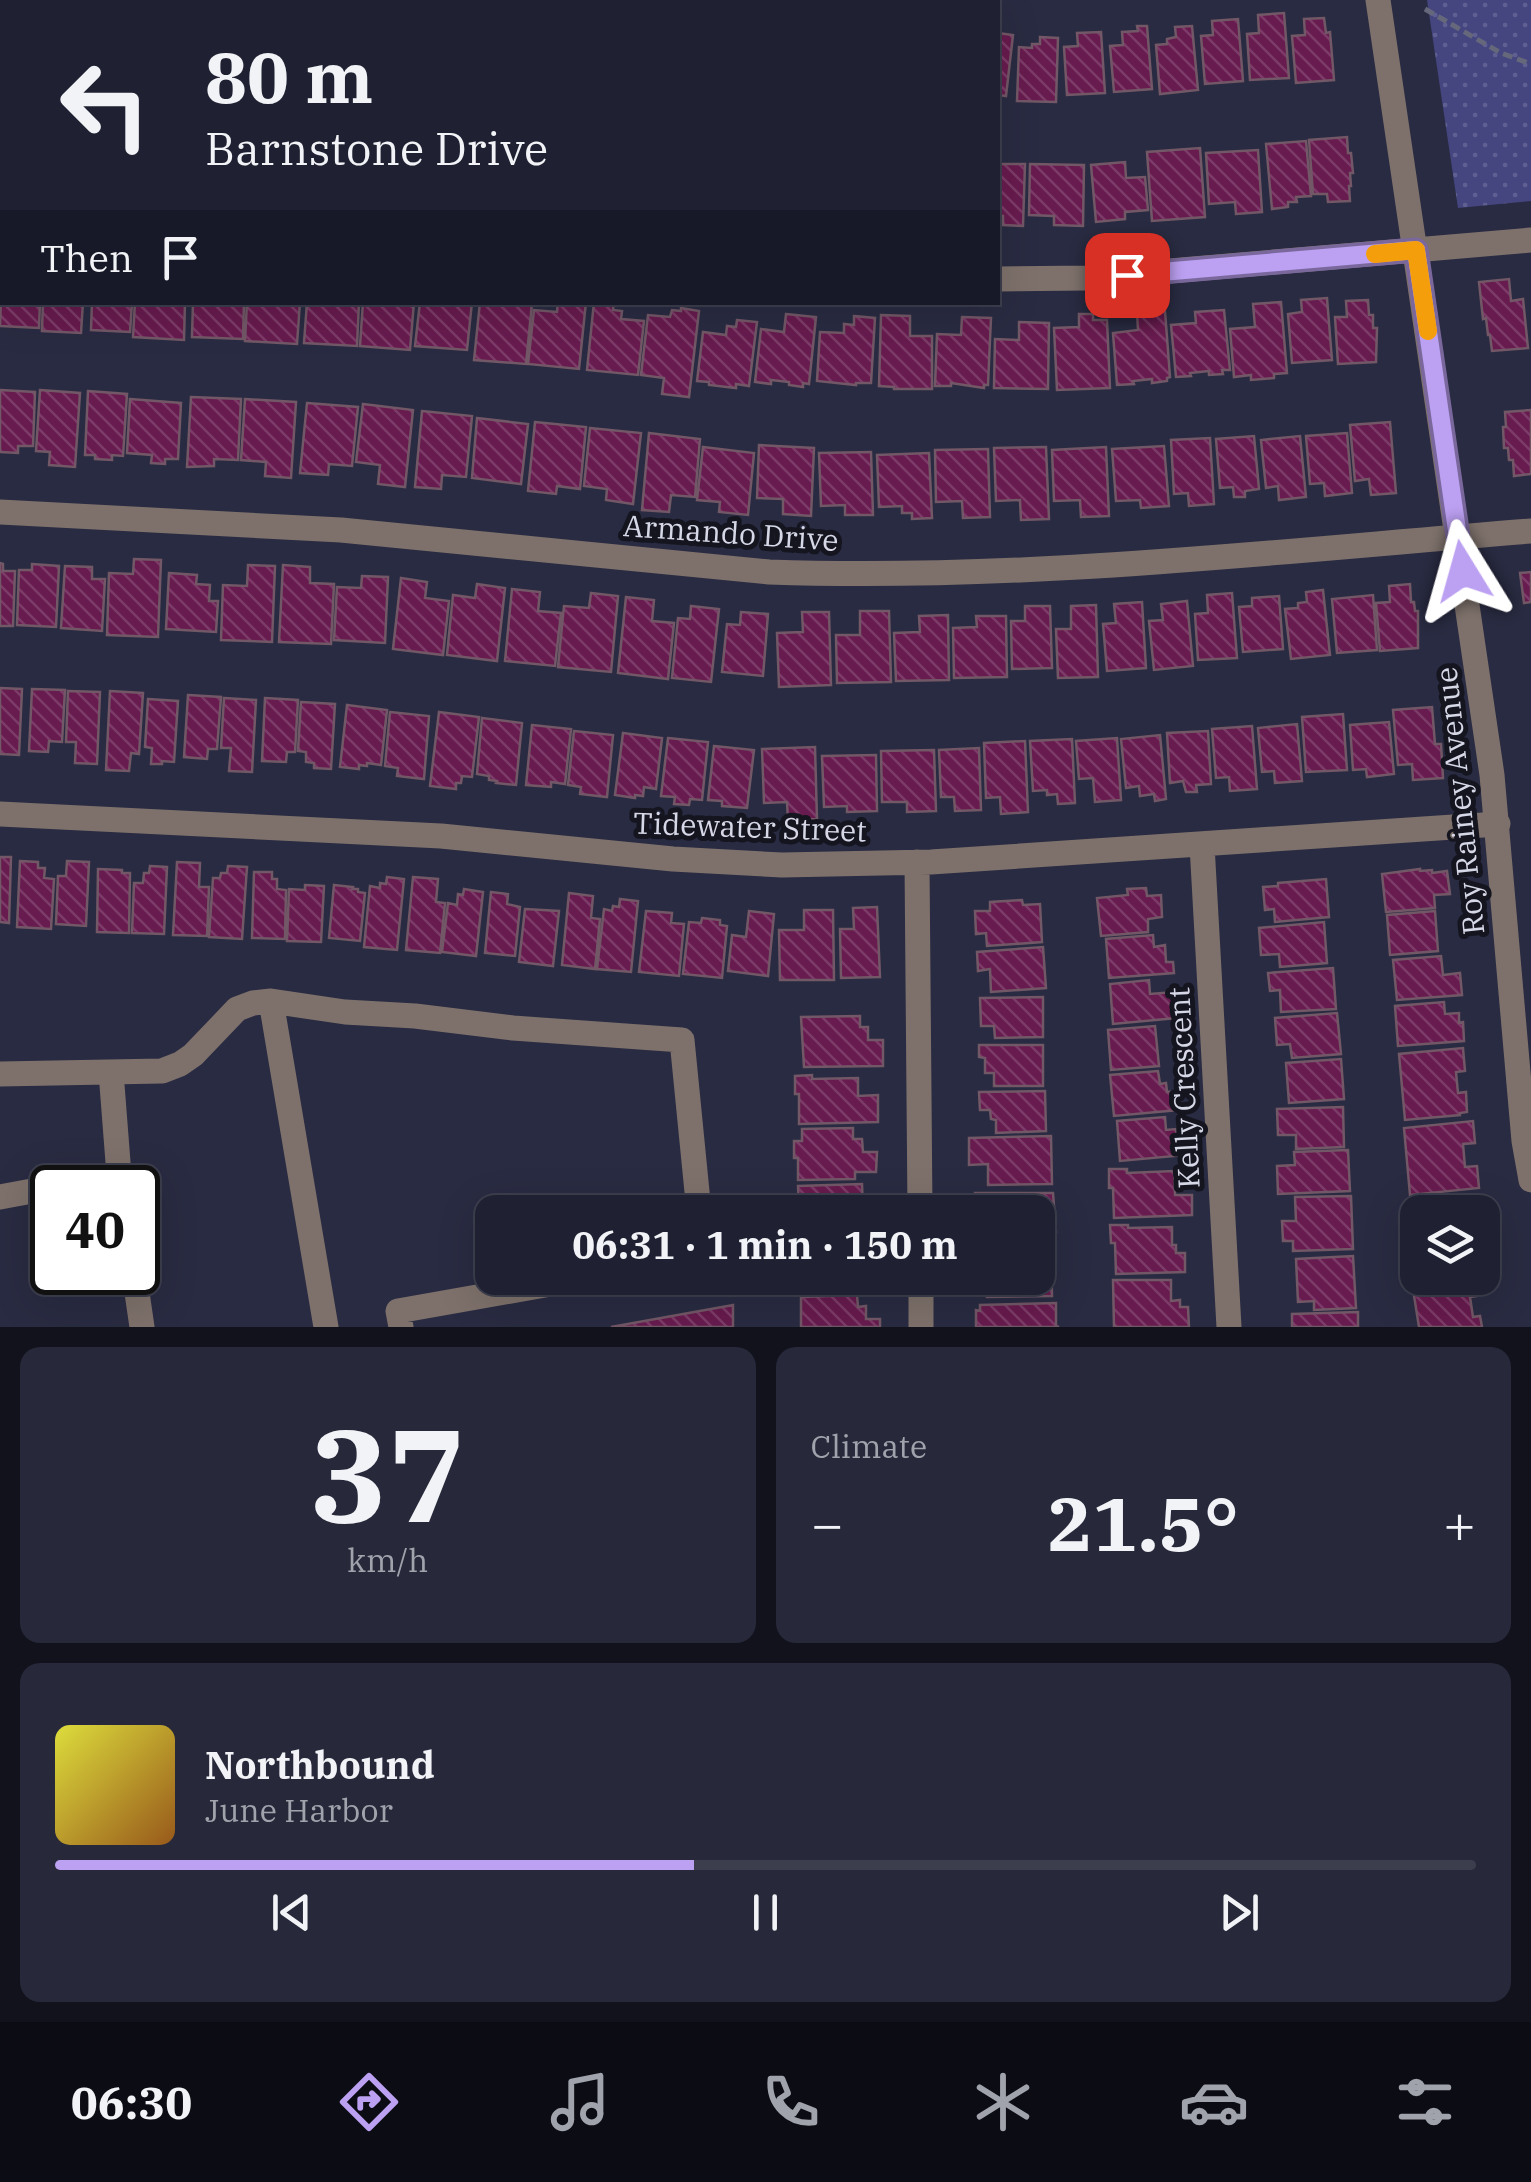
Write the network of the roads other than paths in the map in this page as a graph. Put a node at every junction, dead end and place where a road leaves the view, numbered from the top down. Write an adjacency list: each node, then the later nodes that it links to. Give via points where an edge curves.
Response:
1 (1378, 0): 3 (street, Roy Rainey Avenue)
2 (1531, 240): 3 (street)
3 (1416, 250): 4 (street, via 1088,278); 7 (street, Roy Rainey Avenue)
4 (1000, 279)
5 (0, 512): 7 (street, Armando Drive, via 341,530 823,574 1113,566)
6 (1531, 531): 7 (street, Armando Drive)
7 (1458, 536): 9 (street, Roy Rainey Avenue)
8 (0, 814): 11 (street, Tidewater Street, via 440,836 782,865)
9 (1498, 824): 10 (street, Tidewater Street); 16 (street, Roy Rainey Avenue)
10 (1202, 846): 11 (street, Tidewater Street); 28 (street, Kelly Crescent)
11 (917, 862): 19 (street)
12 (272, 1002): 13 (street, via 238,1009 180,1064); 18 (street, via 682,1040); 25 (street)
13 (111, 1072): 14 (street); 15 (street)
14 (0, 1074)
15 (118, 1165)
16 (1531, 1180)
17 (30, 1194): 20 (street)
18 (697, 1195)
19 (920, 1195)
20 (0, 1198)
21 (137, 1295): 24 (street)
22 (485, 1295): 26 (street, via 398,1310)
23 (921, 1295): 27 (street)
24 (142, 1327)
25 (326, 1327)
26 (401, 1327)
27 (921, 1327)
28 (1230, 1327)

